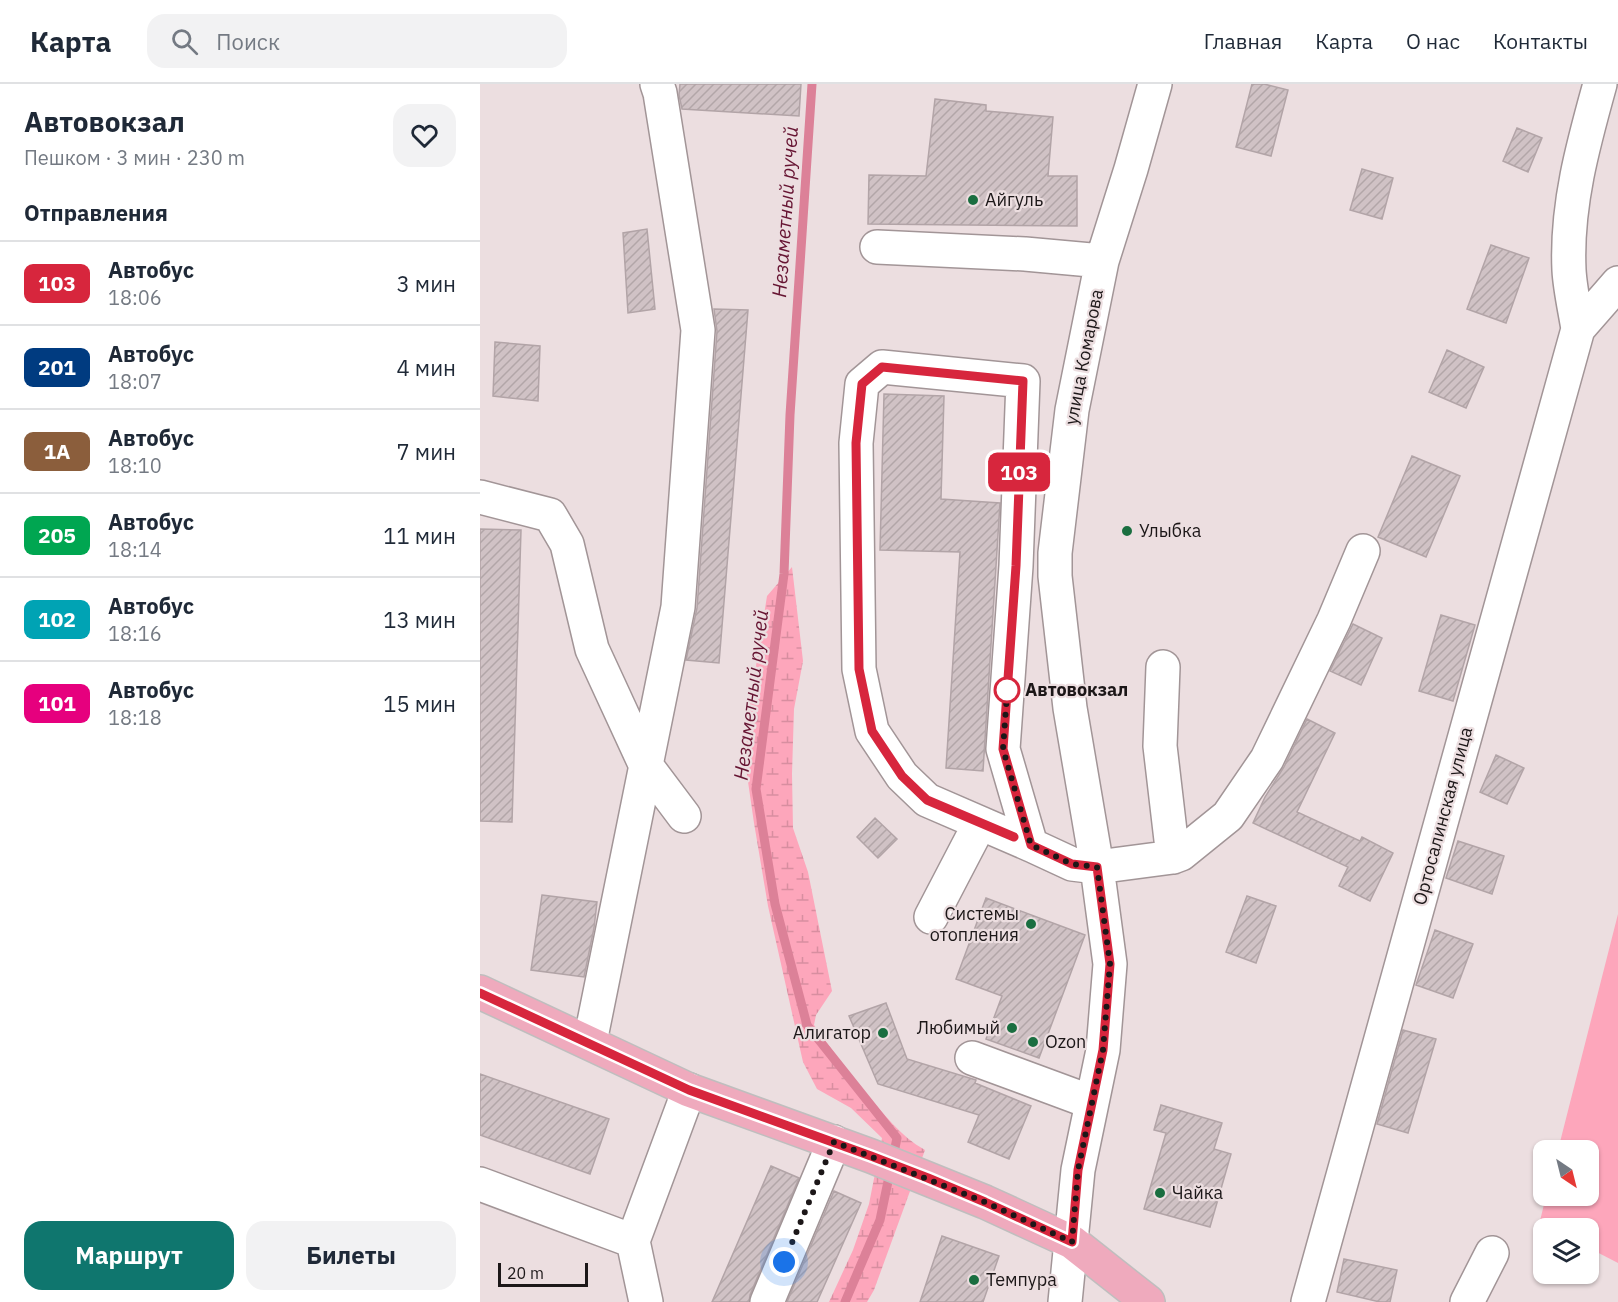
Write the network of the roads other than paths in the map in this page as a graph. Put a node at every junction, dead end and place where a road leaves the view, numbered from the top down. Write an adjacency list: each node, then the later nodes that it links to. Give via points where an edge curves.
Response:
1 (657, 84): 11 (street, via 699,330 678,607)
2 (1155, 84): 5 (street, улица Комарова)
3 (1600, 84): 7 (street, Ортосалинская улица, via 1581,150 1570,212 1569,271)
4 (877, 247): 5 (street)
5 (1102, 261): 16 (street, улица Комарова, via 1072,410 1055,553 1070,708)
6 (1618, 283): 7 (street, Ортосалинская улица)
7 (1578, 329): 32 (street, Ортосалинская улица)
8 (480, 497): 11 (street, via 550,515 567,544 592,649)
9 (1363, 550): 15 (street, via 1267,759 1228,816)
10 (1163, 667): 15 (street, via 1160,746)
11 (645, 764): 12 (street); 19 (street)
12 (684, 816)
13 (980, 823): 14 (street); 14 (street, via 927,800 902,776 869,721 859,669 856,443 862,384 882,367 1023,381 1016,566 1003,749); 17 (street)
14 (1031, 845): 16 (street, via 1072,864)
15 (1173, 857): 16 (street)
16 (1097, 867): 22 (street, улица Комарова, via 1110,964 1103,1050)
17 (930, 917)
18 (480, 993): 19 (main road)
19 (590, 1042): 21 (main road)
20 (972, 1058): 22 (street)
21 (689, 1090): 23 (main road); 25 (street)
22 (1091, 1102): 26 (street, улица Комарова, via 1078,1170)
23 (834, 1142): 26 (main road, via 947,1186); 29 (street)
24 (480, 1184): 25 (street)
25 (633, 1241): 28 (street)
26 (1072, 1242): 30 (street, улица Комарова); 31 (main road)
27 (1492, 1253): 33 (street)
28 (646, 1302)
29 (767, 1302)
30 (1065, 1302)
31 (1148, 1302)
32 (1308, 1302)
33 (1467, 1302)

